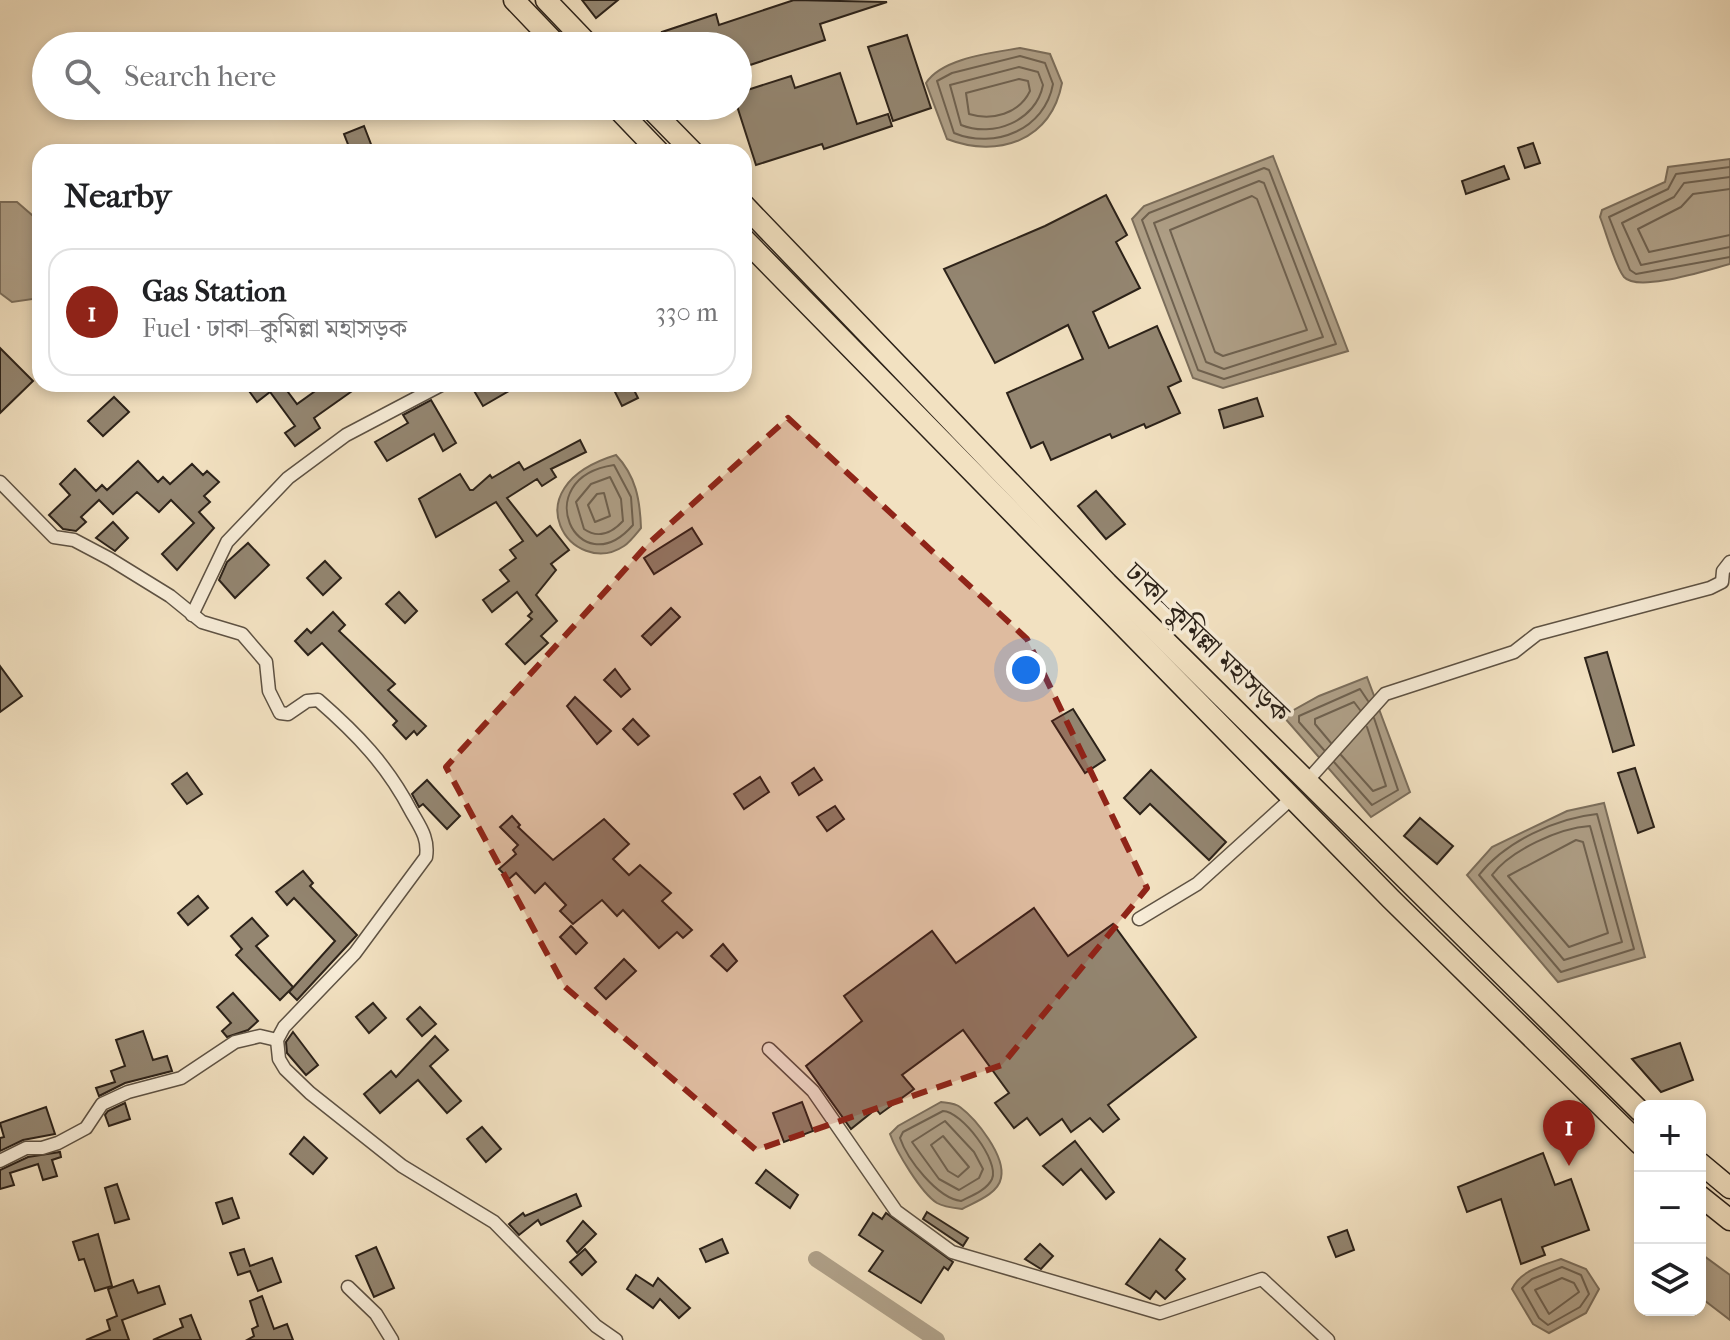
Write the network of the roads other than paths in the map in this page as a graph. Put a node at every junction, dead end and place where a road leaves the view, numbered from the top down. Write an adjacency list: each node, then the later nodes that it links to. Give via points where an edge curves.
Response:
1 (514, 0): 3 (highway)
2 (546, 0): 4 (highway)
3 (545, 32)
4 (577, 32)
5 (628, 120): 7 (highway)
6 (662, 120): 8 (highway)
7 (651, 144)
8 (685, 144)
9 (752, 213): 15 (highway, ঢাকা–কুমিল্লা মহাসড়ক, via 1107,583)
10 (752, 247): 16 (highway, ঢাকা–কুমিল্লা মহাসড়ক)
11 (428, 392): 14 (street, via 346,435 288,478 227,542)
12 (0, 482): 14 (street, via 54,537 74,540 110,559)
13 (1730, 562): 15 (street, via 1722,582 1710,588 1537,634 1514,652 1385,694)
14 (192, 615): 18 (street, via 242,634 256,649 266,662 269,691 280,713 318,700 363,740 393,775 428,844 426,857 355,953 294,1015)
15 (1308, 780): 20 (highway, ঢাকা–কুমিল্লা মহাসড়ক)
16 (1292, 798): 17 (street, via 1197,884); 21 (highway, ঢাকা–কুমিল্লা মহাসড়ক)
17 (1139, 919)
18 (277, 1040): 22 (street, via 260,1036 235,1042 181,1078 102,1104 86,1128 58,1143 26,1148); 29 (street, via 285,1069 310,1093 402,1166 494,1222)
19 (769, 1049): 30 (street, via 813,1091 896,1211 952,1252 1160,1313 1262,1279)
20 (1634, 1105)
21 (1634, 1138)
22 (0, 1161)
23 (1706, 1168): 24 (highway)
24 (1730, 1188)
25 (1706, 1201): 26 (highway)
26 (1730, 1220)
27 (348, 1287): 28 (street, via 376,1314)
28 (392, 1340)
29 (616, 1340)
30 (1328, 1340)

